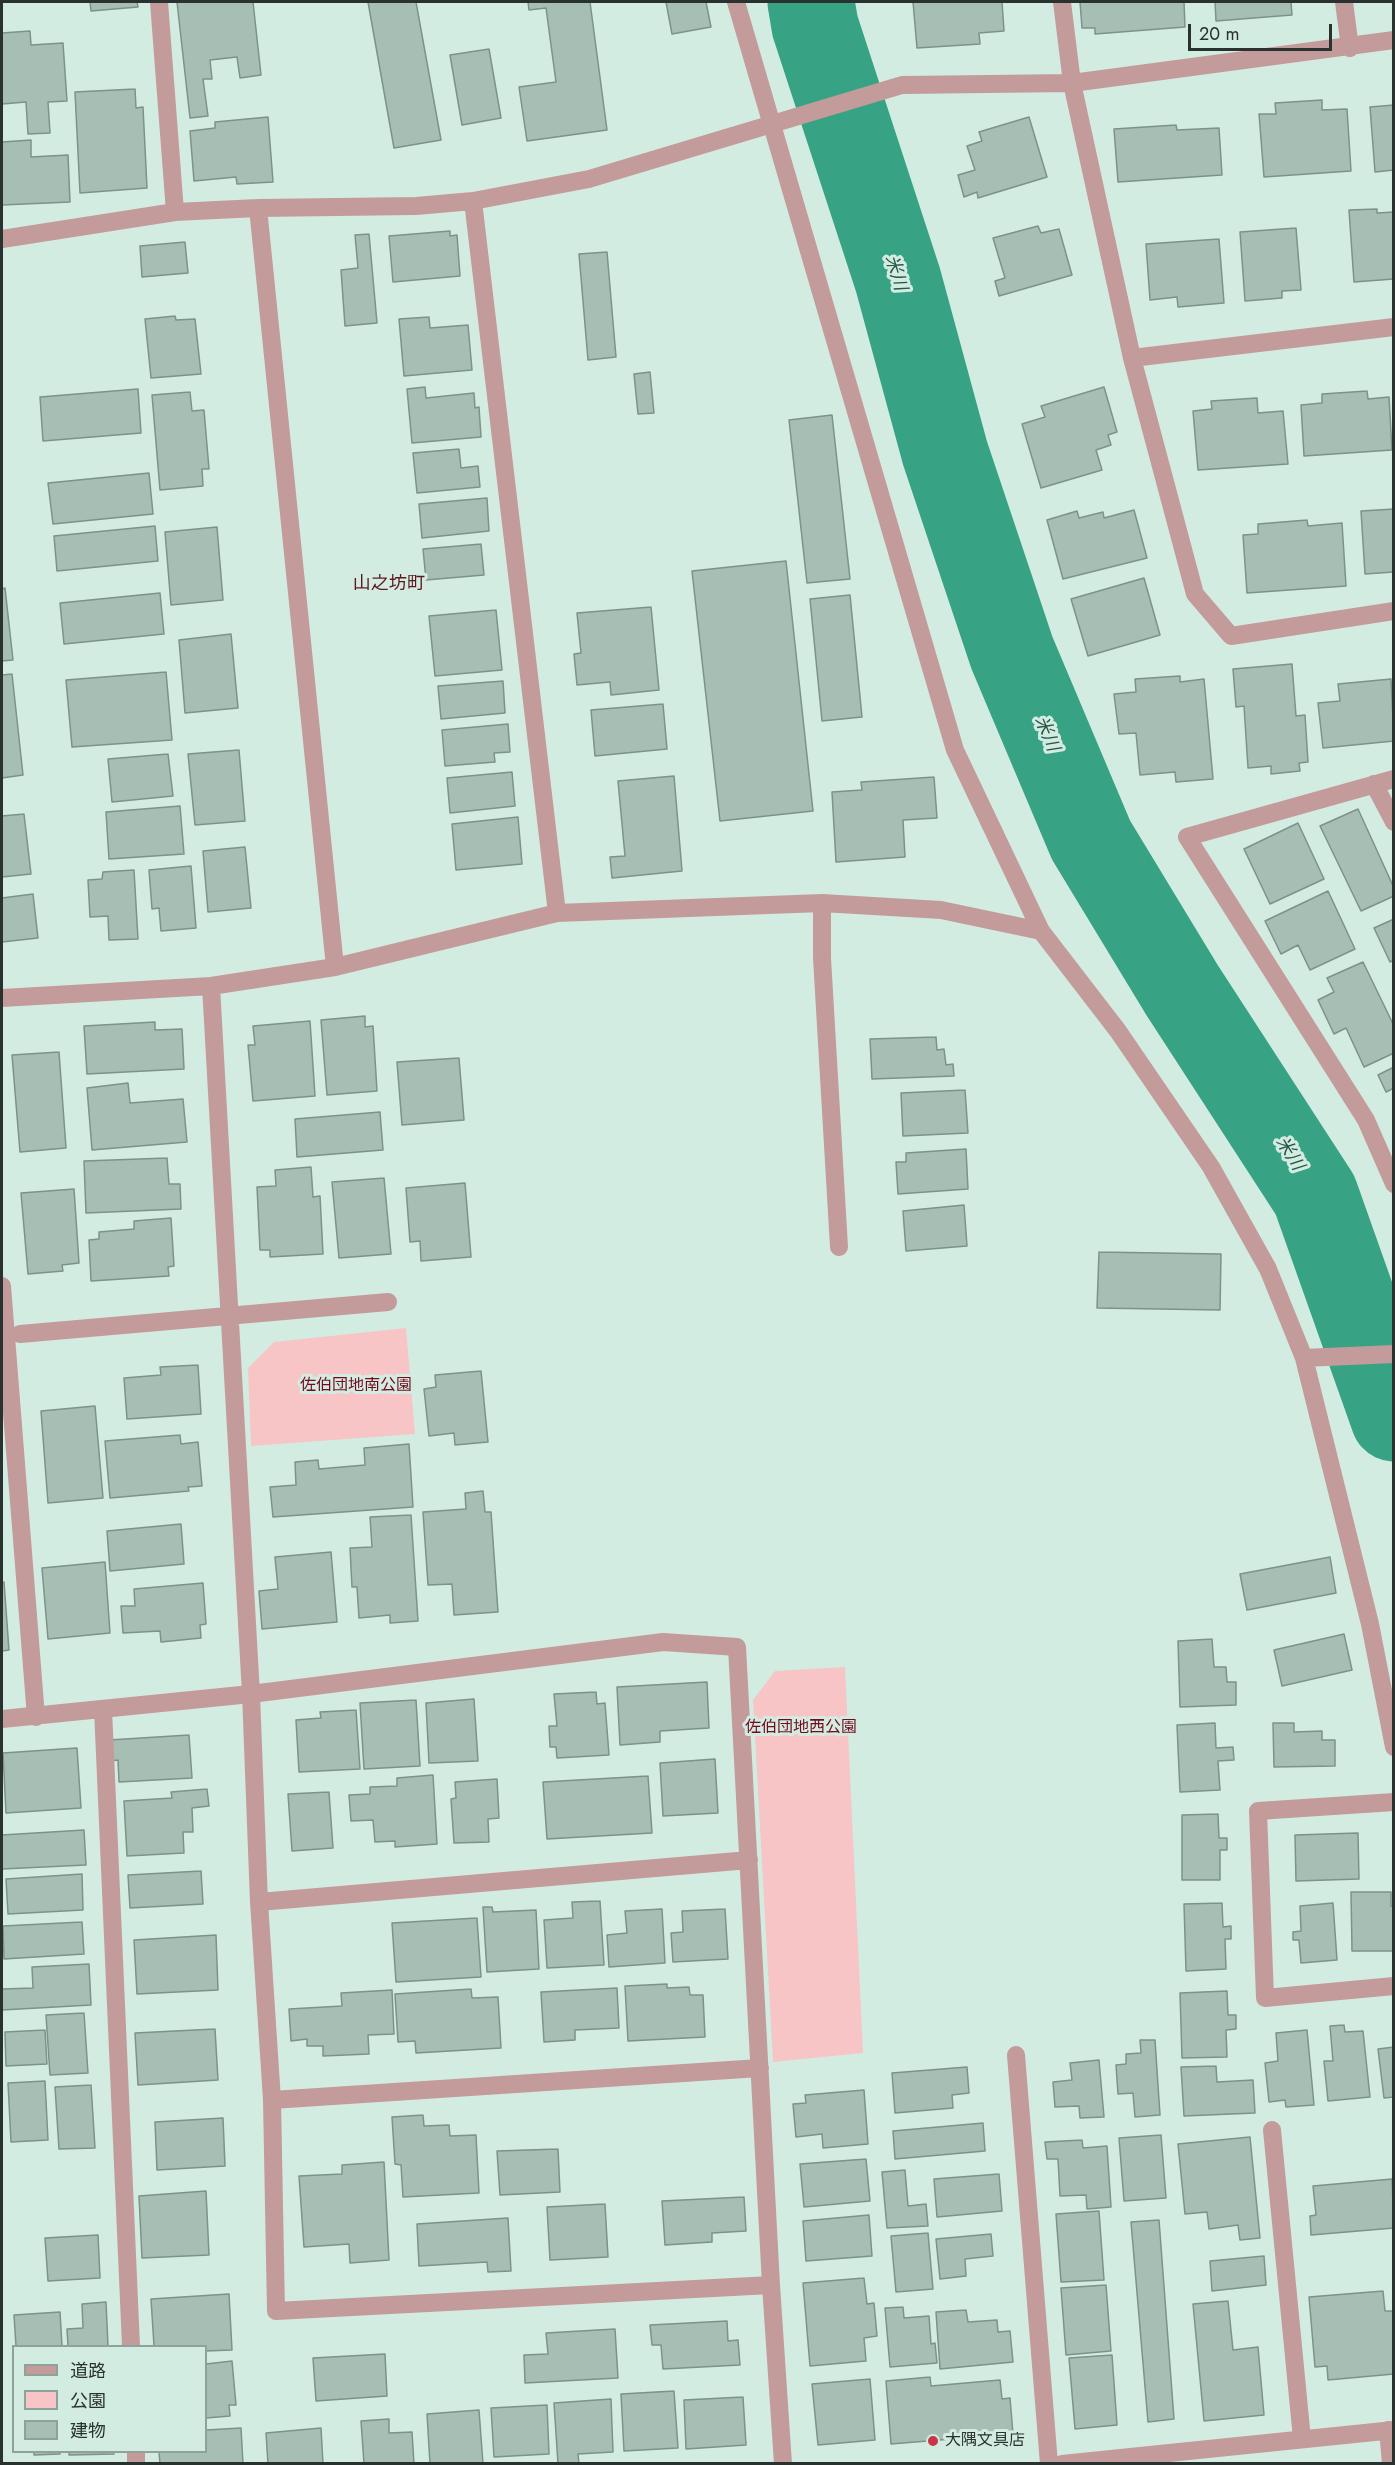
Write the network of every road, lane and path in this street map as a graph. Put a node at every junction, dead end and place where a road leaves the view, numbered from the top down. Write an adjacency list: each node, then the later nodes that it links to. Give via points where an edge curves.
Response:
1 (159, 2): 11 (street)
2 (736, 2): 8 (street)
3 (1062, 2): 7 (street)
4 (1344, 2): 6 (street)
5 (1394, 40): 6 (street)
6 (1350, 48): 7 (street)
7 (1072, 83): 8 (street, via 902,85); 14 (street)
8 (771, 124): 9 (street, via 589,179); 21 (street, via 955,750)
9 (472, 201): 10 (street, via 416,206); 20 (street)
10 (258, 208): 11 (street); 22 (street)
11 (176, 212): 12 (street)
12 (2, 239)
13 (1394, 327): 14 (street)
14 (1132, 358): 15 (street, via 1195,594 1231,636)
15 (1394, 611)
16 (1394, 779): 17 (street)
17 (1374, 784): 18 (street); 25 (street, via 1187,837 1366,1120)
18 (1394, 822)
19 (822, 903): 20 (street); 21 (street, via 941,910); 26 (street)
20 (558, 913): 22 (street)
21 (1041, 931): 32 (street, via 1118,1030 1210,1167 1268,1269)
22 (335, 967): 23 (street)
23 (211, 986): 24 (street); 29 (street)
24 (2, 998)
25 (1394, 1184)
26 (840, 1247)
27 (2, 1286): 35 (street)
28 (388, 1302): 29 (street)
29 (231, 1316): 30 (street); 33 (street)
30 (20, 1334)
31 (1394, 1354): 32 (street)
32 (1304, 1358): 37 (street, via 1370,1624)
33 (251, 1694): 34 (street); 39 (street, via 663,1642 737,1647); 40 (street)
34 (103, 1709): 35 (street); 47 (street)
35 (36, 1717): 36 (street)
36 (2, 1719)
37 (1394, 1747)
38 (1394, 1802): 41 (street, via 1258,1811 1265,1998)
39 (749, 1860): 40 (street); 43 (street)
40 (259, 1902): 44 (street)
41 (1394, 1986)
42 (1016, 2055): 51 (street)
43 (760, 2068): 44 (street); 46 (street)
44 (272, 2100): 46 (street, via 276,2311)
45 (1272, 2130): 49 (street)
46 (771, 2284): 50 (street)
47 (131, 2345)
48 (1391, 2430): 49 (street); 53 (street)
49 (1302, 2439): 52 (street)
50 (783, 2463)
51 (1049, 2463)
52 (1062, 2463)
53 (1391, 2463)

